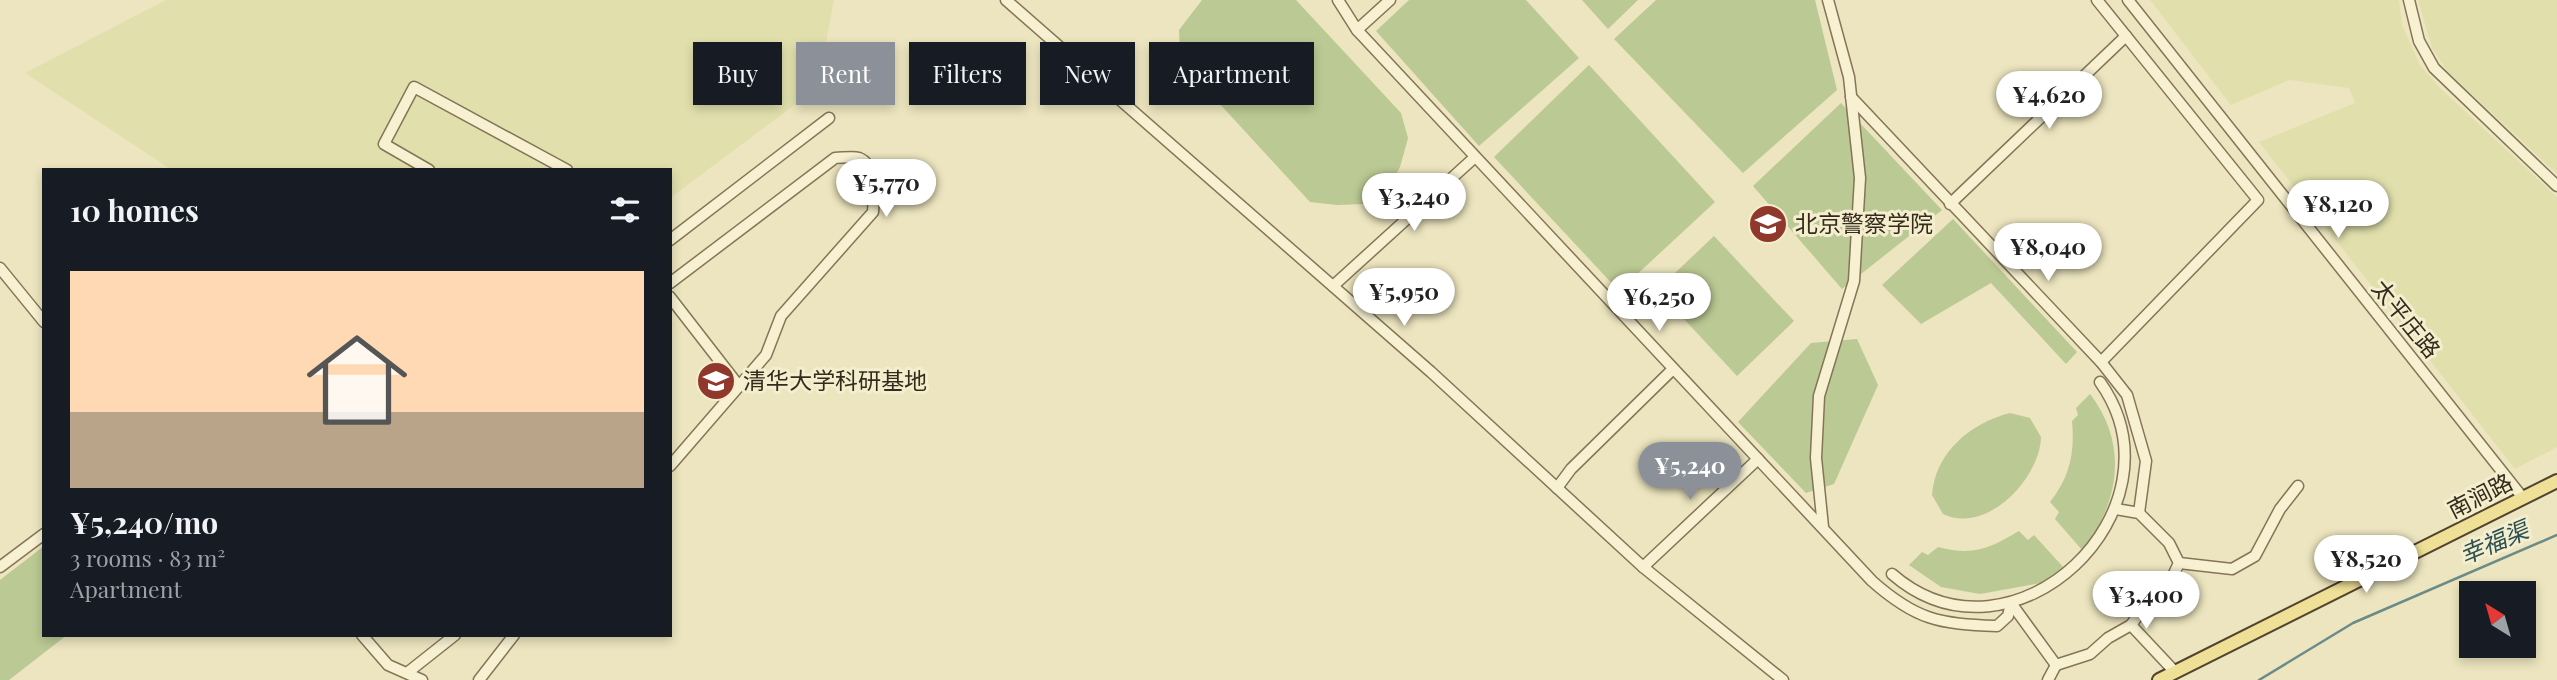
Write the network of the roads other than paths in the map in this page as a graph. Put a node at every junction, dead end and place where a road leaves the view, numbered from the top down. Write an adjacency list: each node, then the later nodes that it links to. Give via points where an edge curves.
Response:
1 (1006, 0): 20 (street)
2 (1338, 0): 8 (street)
3 (1390, 0): 8 (street)
4 (1828, 0): 10 (street)
5 (2097, 0): 9 (street)
6 (2127, 0): 32 (street, 太平庄路)
7 (2409, 0): 15 (street, via 2419,41 2434,68)
8 (1357, 30): 12 (street)
9 (2126, 36): 16 (street); 23 (street, via 2258,200)
10 (1851, 96): 16 (street); 35 (street, via 1860,178 1855,268 1819,396 1816,458)
11 (829, 118): 17 (street)
12 (1475, 157): 20 (street); 24 (street)
13 (426, 168): 14 (street, via 384,144 414,87)
14 (563, 168)
15 (2557, 186)
16 (1950, 204): 23 (street)
17 (672, 238)
18 (0, 268): 22 (street)
19 (672, 281): 26 (street, via 835,158 858,158 867,164 873,179 873,212 781,316 766,355)
20 (1333, 286): 31 (street)
21 (672, 300): 26 (street)
22 (42, 320)
23 (2101, 362): 34 (street, via 2127,395 2146,461)
24 (1672, 370): 27 (street); 31 (street)
25 (2100, 382): 33 (street, via 2117,412 2124,461)
26 (739, 386): 28 (street)
27 (1758, 459): 35 (street); 39 (street)
28 (672, 464)
29 (2557, 481): 32 (main road, 南涧路)
30 (2298, 486): 37 (street, via 2255,556 2232,569)
31 (1557, 488): 39 (street)
32 (2523, 498): 47 (main road, 南涧路)
33 (2116, 509): 34 (street); 41 (street, via 2092,551 2056,584)
34 (2139, 513): 37 (street, via 2169,543)
35 (1823, 527): 41 (street, via 1872,581 1920,615 1947,624 1997,626 2008,616)
36 (42, 536): 38 (street)
37 (2179, 563): 42 (street, via 2168,586 2147,603)
38 (0, 567)
39 (1643, 567): 51 (street)
40 (1892, 574): 41 (street, via 1917,593 1962,607)
41 (2011, 603): 46 (street)
42 (2131, 625): 46 (street, via 2090,654); 47 (street)
43 (364, 637): 48 (street, via 388,664)
44 (452, 637): 48 (street)
45 (511, 637): 50 (street)
46 (2056, 665): 52 (street)
47 (2175, 672): 53 (main road, 南涧路)
48 (407, 673): 49 (street)
49 (422, 680)
50 (479, 680)
51 (1783, 680)
52 (2048, 680)
53 (2159, 680)

